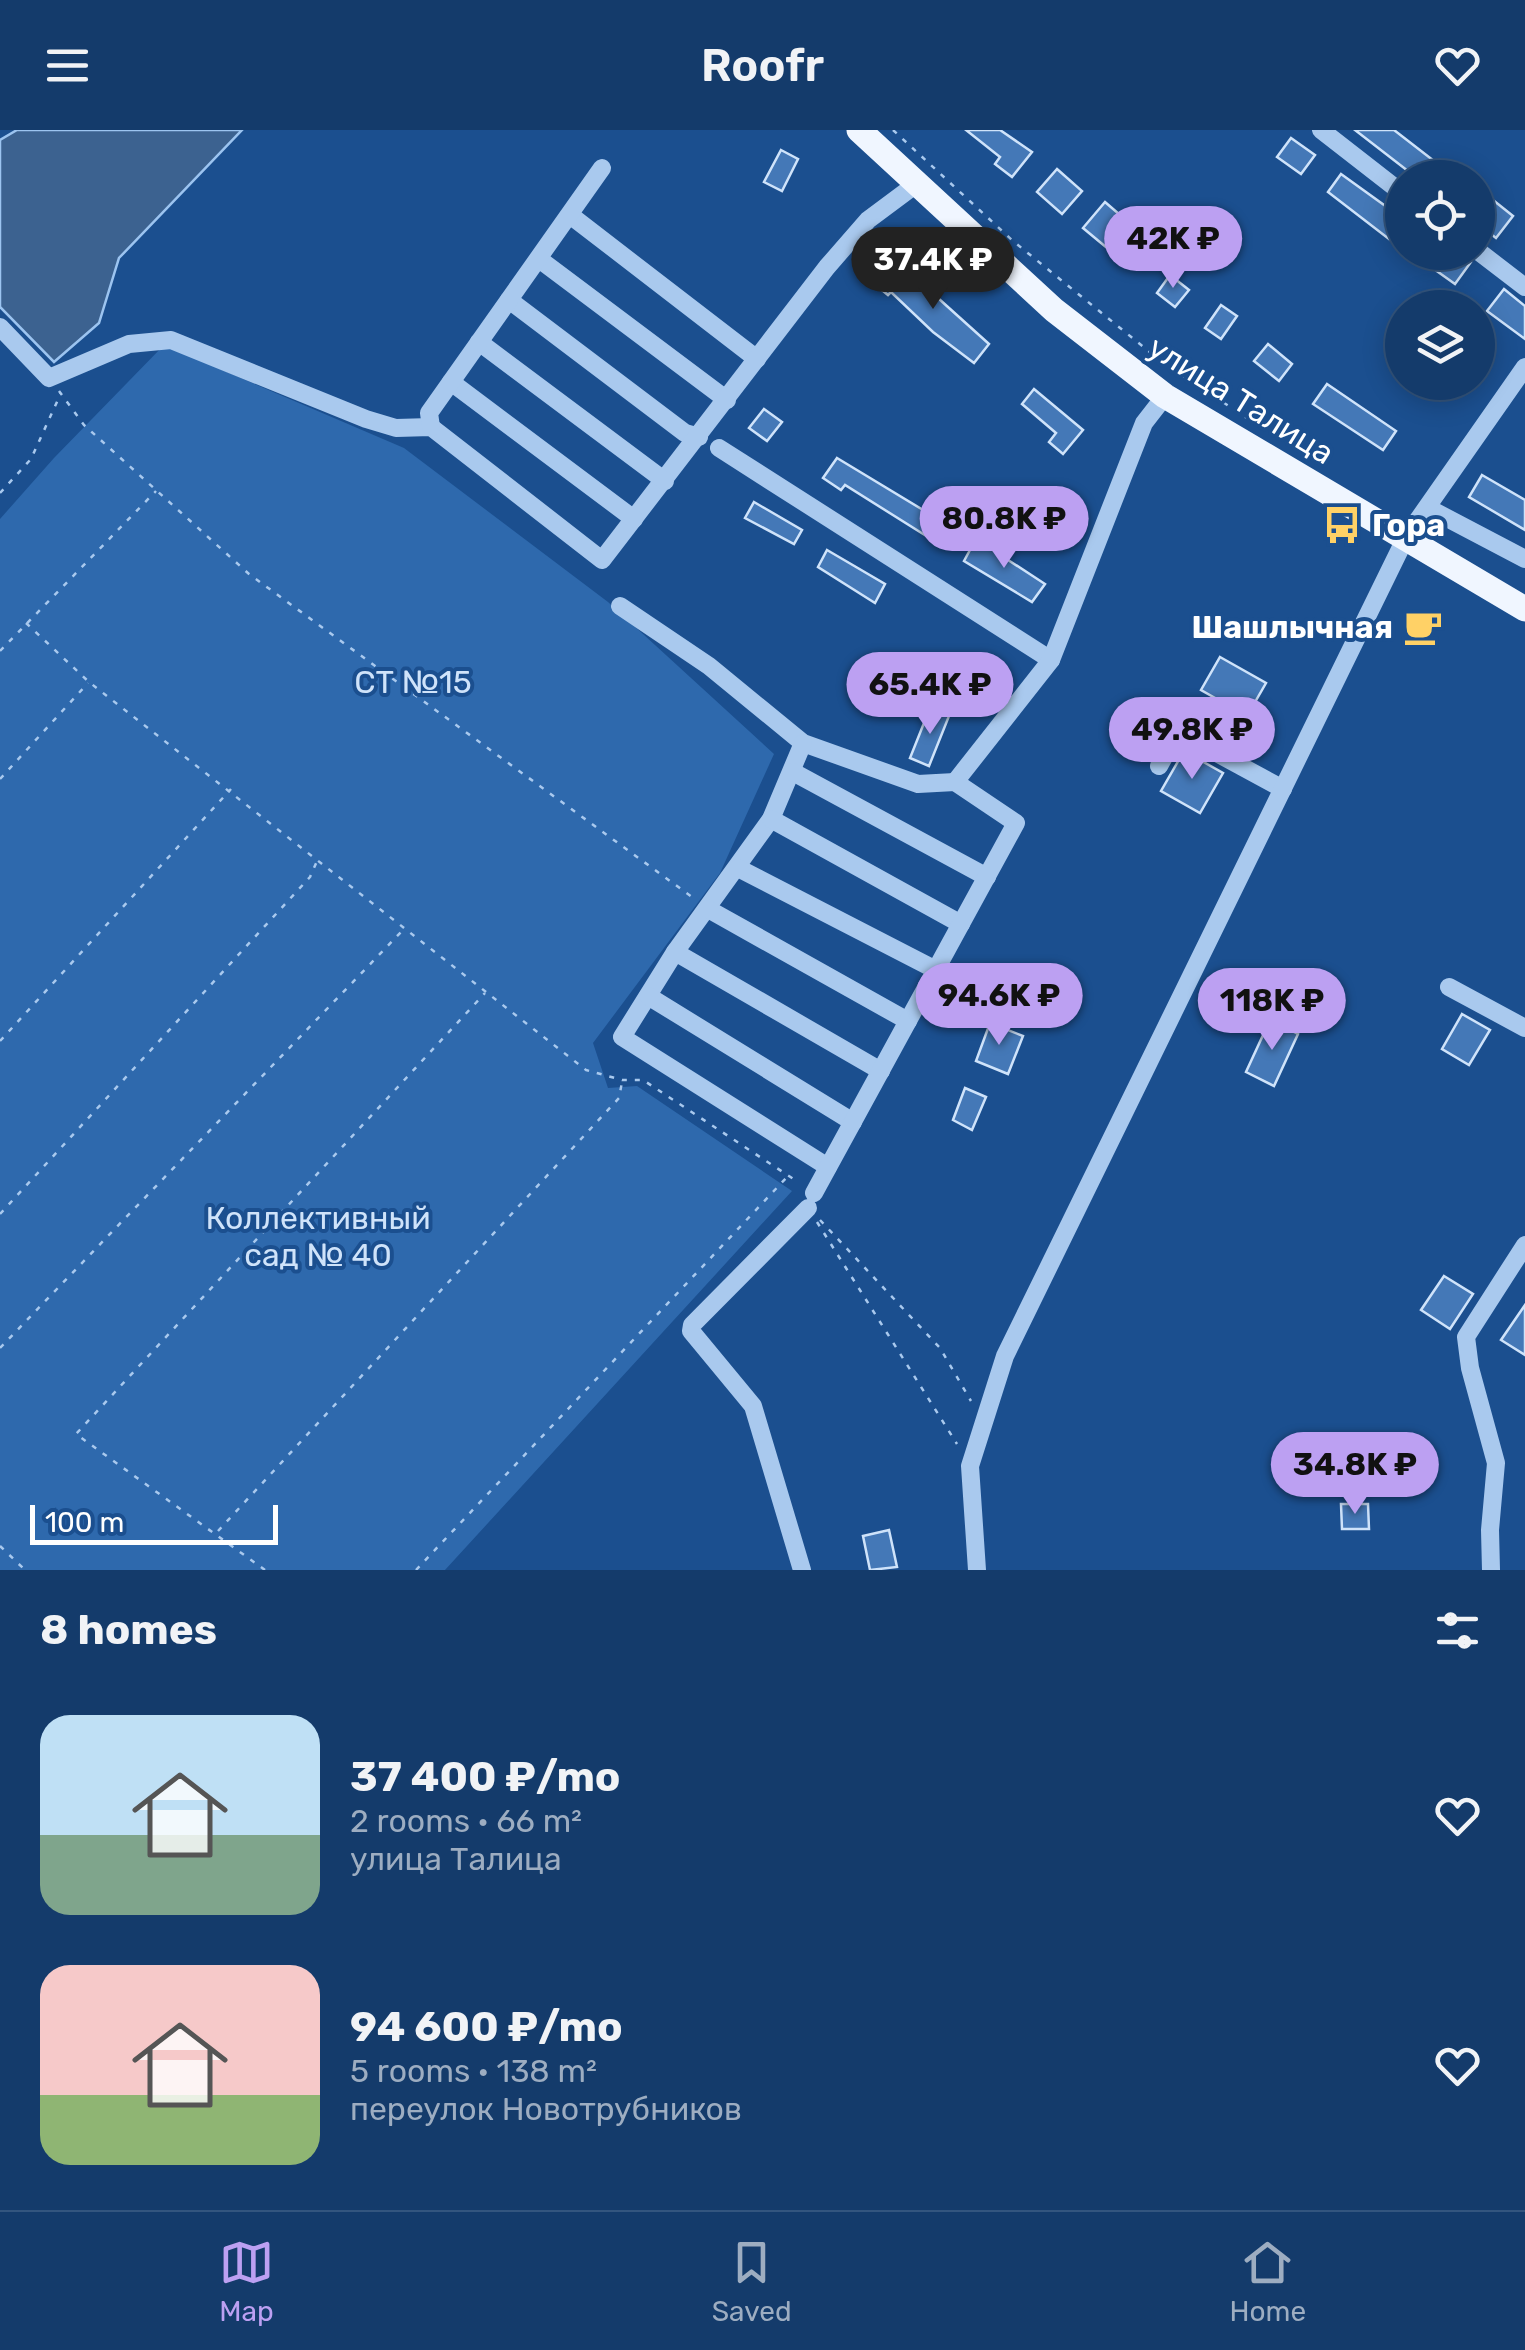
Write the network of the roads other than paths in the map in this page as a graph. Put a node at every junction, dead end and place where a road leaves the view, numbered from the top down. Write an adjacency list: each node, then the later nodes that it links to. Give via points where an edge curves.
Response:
1 (860, 130): 5 (main road, улица Талица)
2 (1321, 130): 4 (street)
3 (602, 168): 6 (street)
4 (1385, 180)
5 (915, 184): 13 (street, via 868,220); 16 (main road, улица Талица, via 1054,310)
6 (570, 216): 7 (street); 13 (street)
7 (539, 259): 10 (street); 17 (street)
8 (1495, 263): 9 (street)
9 (1525, 287)
10 (510, 300): 12 (street); 19 (street, via 684,433)
11 (0, 326): 18 (street, via 55,386 129,344 171,340 366,419 396,428)
12 (479, 342): 15 (street); 21 (street)
13 (757, 359): 17 (street)
14 (1525, 367): 22 (street)
15 (451, 382): 18 (street, via 429,413); 23 (street)
16 (1165, 396): 24 (main road, улица Талица); 28 (street, via 1144,423)
17 (727, 400): 19 (street)
18 (431, 427): 23 (street, via 602,560)
19 (699, 437): 21 (street)
20 (719, 448): 28 (street)
21 (664, 481): 23 (street)
22 (1428, 508): 24 (street); 25 (street)
23 (634, 520)
24 (1406, 537): 27 (main road, улица Талица); 33 (street)
25 (1525, 558)
26 (620, 606): 29 (street, via 709,666)
27 (1525, 610)
28 (1052, 660): 32 (street)
29 (803, 743): 31 (street); 32 (street, via 918,784)
30 (1159, 766): 33 (street, via 1178,732)
31 (794, 772): 34 (street); 36 (street)
32 (955, 782): 36 (street, via 1016,824)
33 (1283, 789): 50 (street, via 1004,1356 970,1466)
34 (771, 819): 35 (street); 38 (street)
35 (738, 868): 37 (street); 40 (street)
36 (987, 877): 38 (street)
37 (708, 909): 39 (street); 43 (street)
38 (961, 924): 40 (street)
39 (675, 952): 42 (street); 45 (street)
40 (936, 970): 43 (street)
41 (1449, 987): 44 (street)
42 (648, 996): 46 (street); 47 (street, via 622,1037)
43 (908, 1021): 45 (street)
44 (1525, 1028)
45 (881, 1070): 46 (street)
46 (854, 1122): 47 (street)
47 (828, 1167): 49 (street, via 811,1201 691,1331 753,1406)
48 (1525, 1245): 51 (street, via 1466,1337 1496,1463)
49 (802, 1570)
50 (977, 1570)
51 (1491, 1570)

